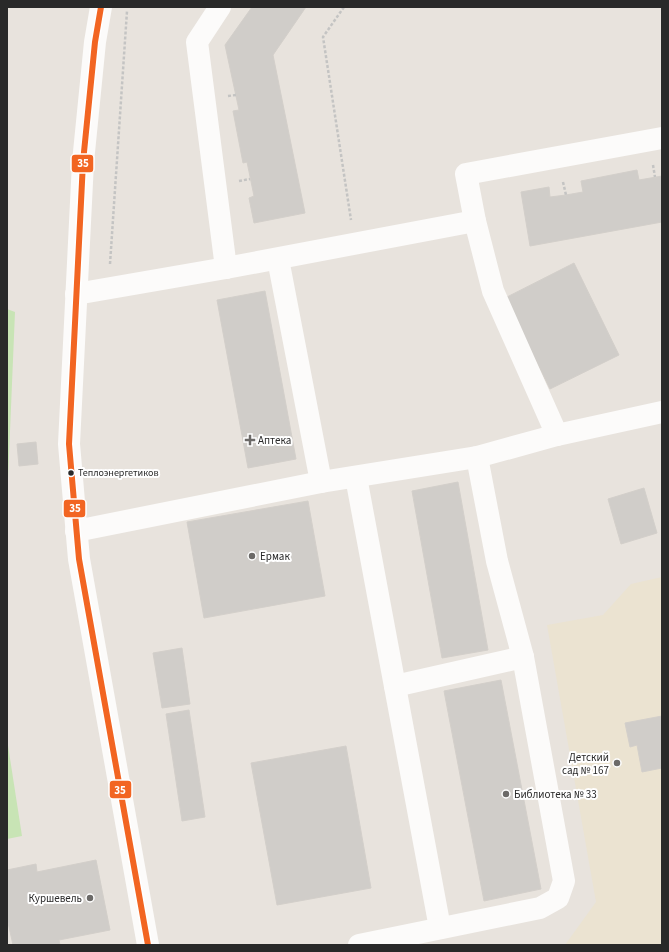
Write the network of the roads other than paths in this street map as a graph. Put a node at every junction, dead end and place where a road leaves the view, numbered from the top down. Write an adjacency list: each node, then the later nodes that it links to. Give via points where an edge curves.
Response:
1 (101, 7): 7 (street, via 83,162)
2 (220, 7): 6 (street, via 197,42)
3 (662, 138): 4 (street, via 466,174)
4 (475, 221): 5 (street); 9 (street, via 493,291)
5 (278, 259): 6 (street); 12 (street)
6 (226, 268): 7 (street)
7 (76, 294): 13 (street, via 69,444)
8 (662, 412): 9 (street)
9 (557, 435): 10 (street)
10 (477, 457): 11 (street); 14 (street, via 497,561)
11 (356, 477): 12 (street); 15 (street)
12 (321, 482): 13 (street)
13 (76, 531): 17 (street)
14 (523, 657): 15 (street); 16 (street, via 564,881 558,898 540,908)
15 (395, 686): 16 (street)
16 (440, 928): 18 (street)
17 (148, 945)
18 (359, 945)

